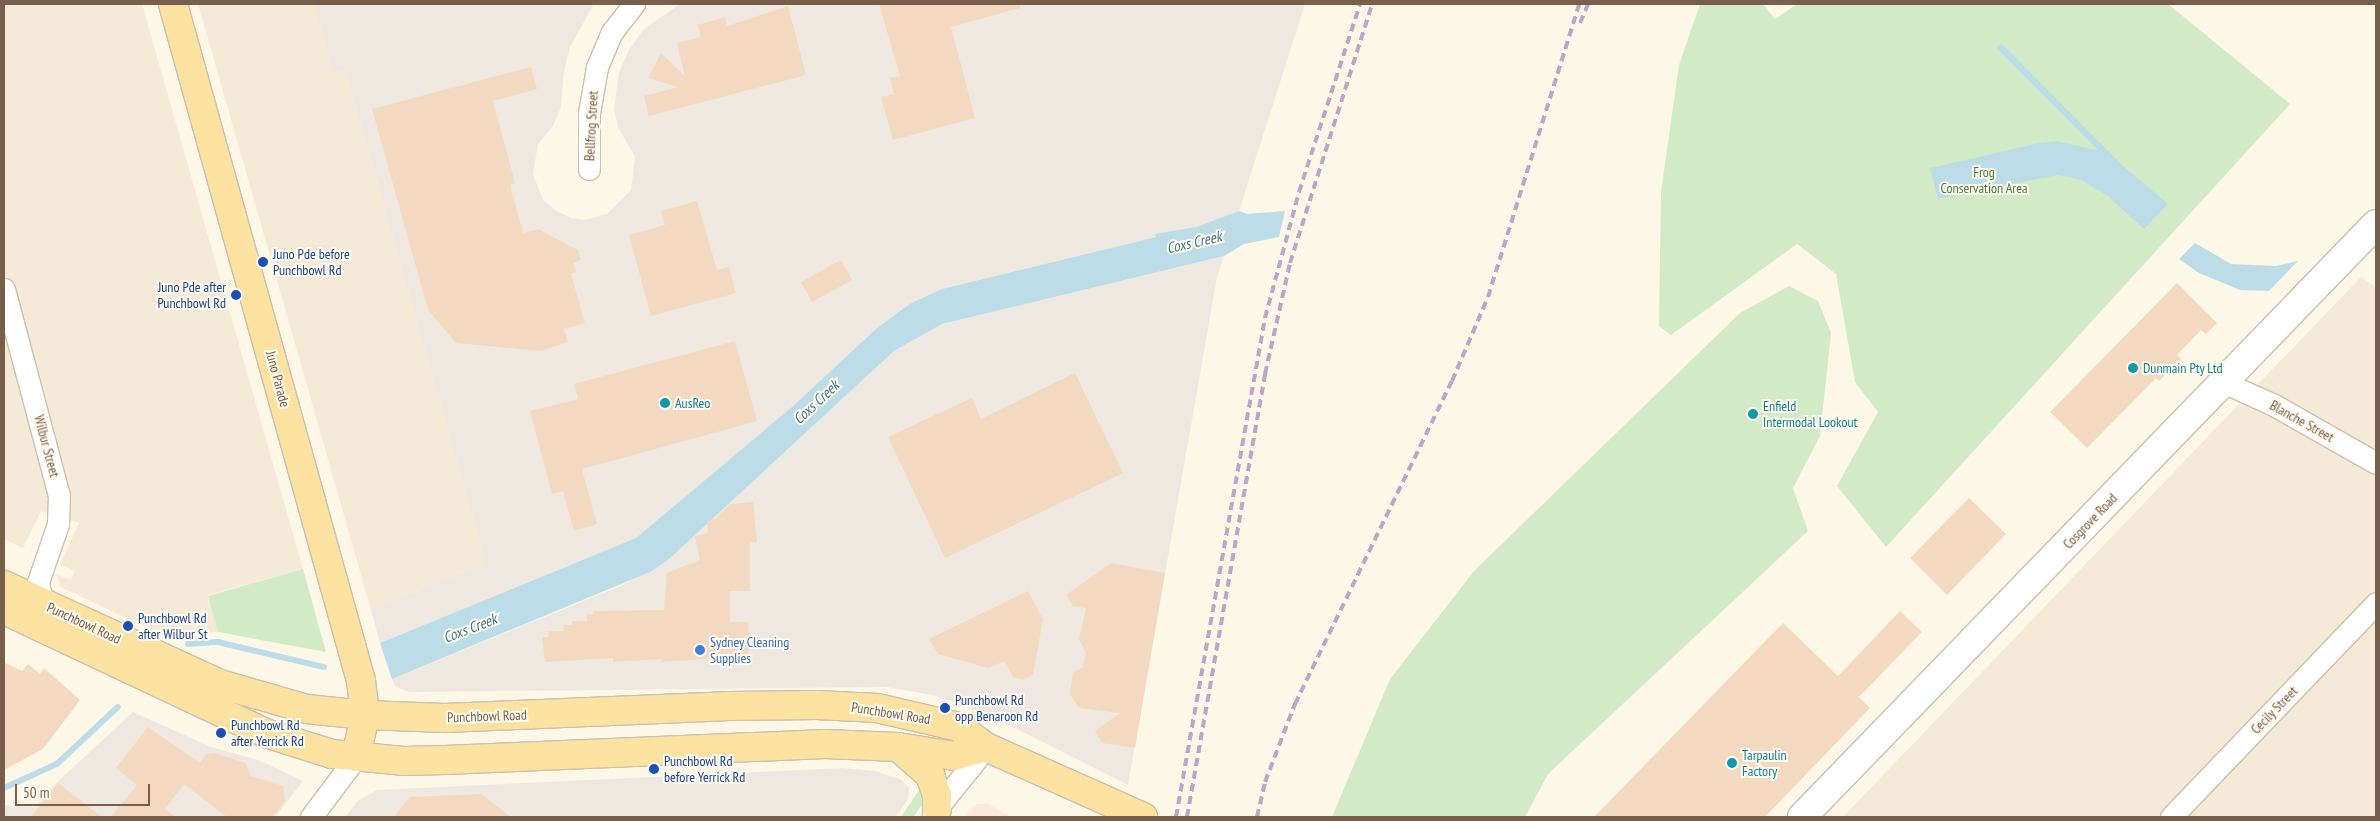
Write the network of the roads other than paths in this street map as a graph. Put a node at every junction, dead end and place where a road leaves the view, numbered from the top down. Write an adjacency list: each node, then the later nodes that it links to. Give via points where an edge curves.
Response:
1 (173, 4): 12 (main road, Juno Parade, via 361,681)
2 (634, 4): 3 (street, Bellfrog Street, via 612,32 597,67 589,113)
3 (589, 170)
4 (2376, 224): 6 (main road, Cosgrove Road)
5 (4, 289): 9 (street, Wilbur Street, via 59,495 58,524 38,582)
6 (2225, 383): 7 (street, Blanche Street, via 2274,405); 19 (main road, Cosgrove Road)
7 (2376, 463)
8 (4, 585): 9 (main road, Punchbowl Road)
9 (42, 603): 12 (main road, Punchbowl Road, via 220,684 292,706)
10 (2376, 603): 20 (street, Cecily Street)
11 (4, 610): 15 (main road, Punchbowl Road, via 265,733 306,748)
12 (364, 715): 14 (main road, Punchbowl Road, via 445,718 729,706 844,705 940,720 959,727); 15 (main road, Juno Parade)
13 (898, 747): 14 (main road, Punchbowl Road, via 954,756); 15 (main road, Punchbowl Road, via 825,744 445,760); 16 (main road, via 930,775 937,795)
14 (986, 747): 16 (street); 18 (main road, Punchbowl Road)
15 (356, 757): 17 (street)
16 (934, 813)
17 (311, 817)
18 (1143, 817)
19 (1802, 817)
20 (2171, 817)

